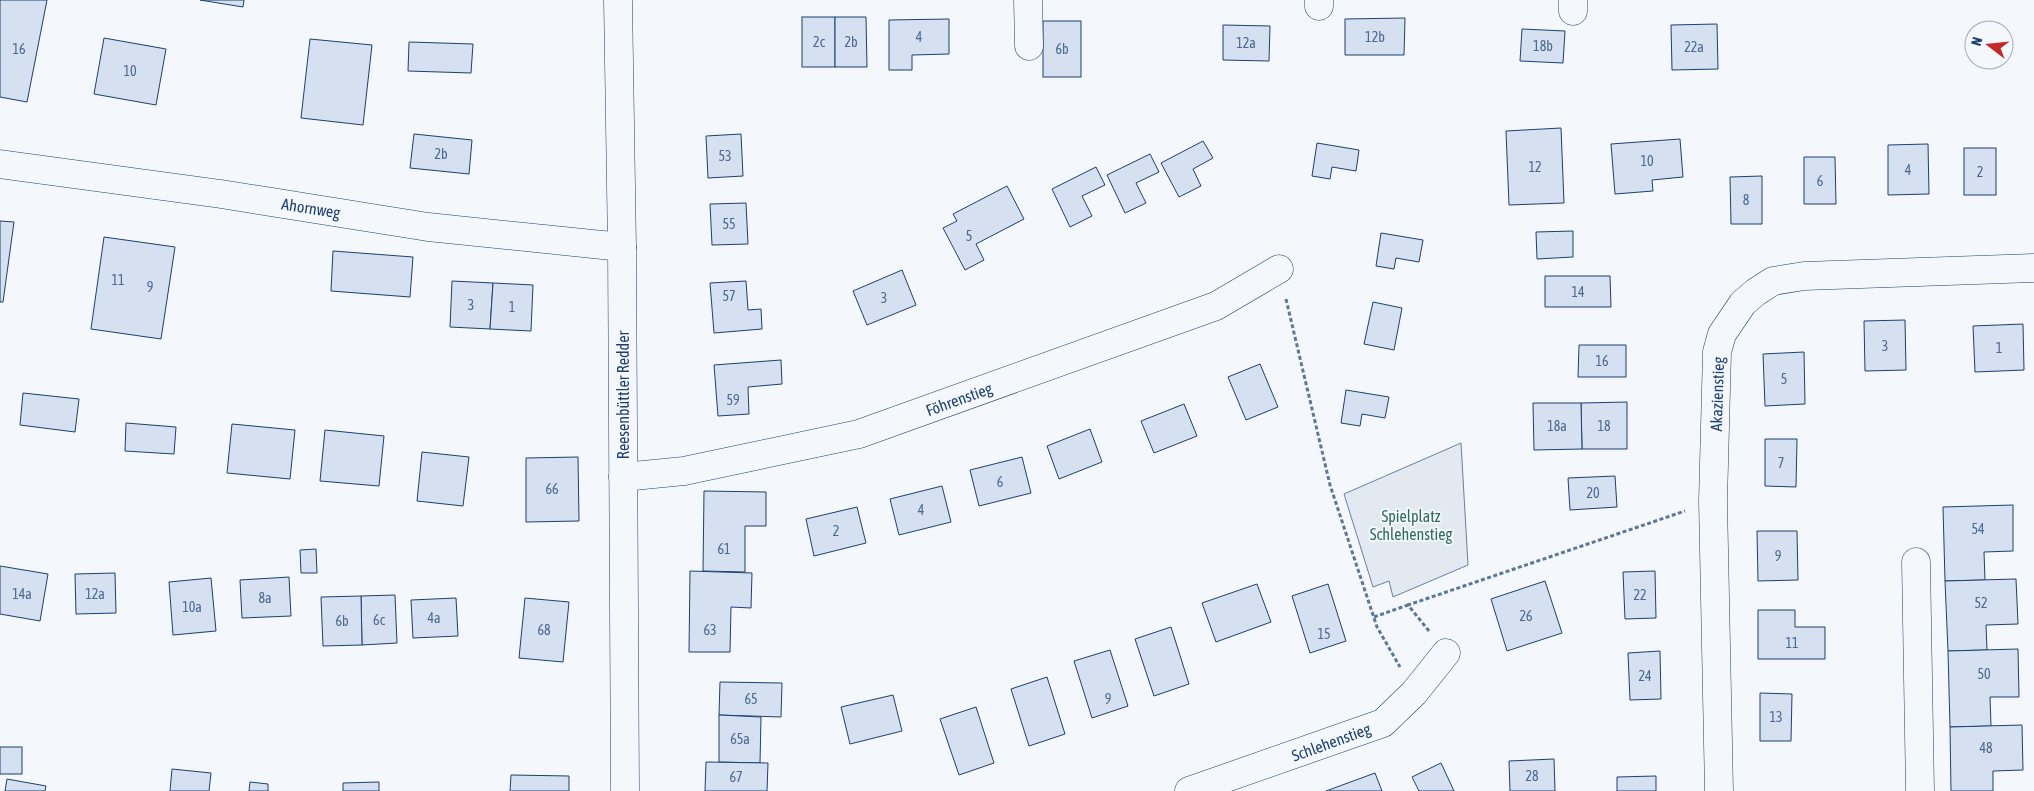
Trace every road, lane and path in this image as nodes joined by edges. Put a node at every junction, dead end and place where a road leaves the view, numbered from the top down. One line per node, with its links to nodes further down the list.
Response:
1 (618, 0): 5 (street, Reesenbüttler Redder)
2 (1028, 0): 3 (street)
3 (1029, 46)
4 (0, 164): 5 (street, Ahornweg)
5 (622, 247): 8 (street, Reesenbüttler Redder)
6 (2034, 268): 9 (street, Akazienstieg)
7 (1278, 269): 8 (street, Föhrenstieg); 12 (path)
8 (624, 477): 15 (street, Reesenbüttler Redder)
9 (1713, 501): 11 (path); 17 (street, Akazienstieg)
10 (1916, 562): 18 (street)
11 (1408, 605): 12 (path); 13 (path)
12 (1374, 617): 14 (path)
13 (1446, 654): 14 (street, Schlehenstieg)
14 (1414, 693): 16 (street, Schlehenstieg)
15 (625, 791)
16 (1189, 791)
17 (1719, 791)
18 (1920, 791)

